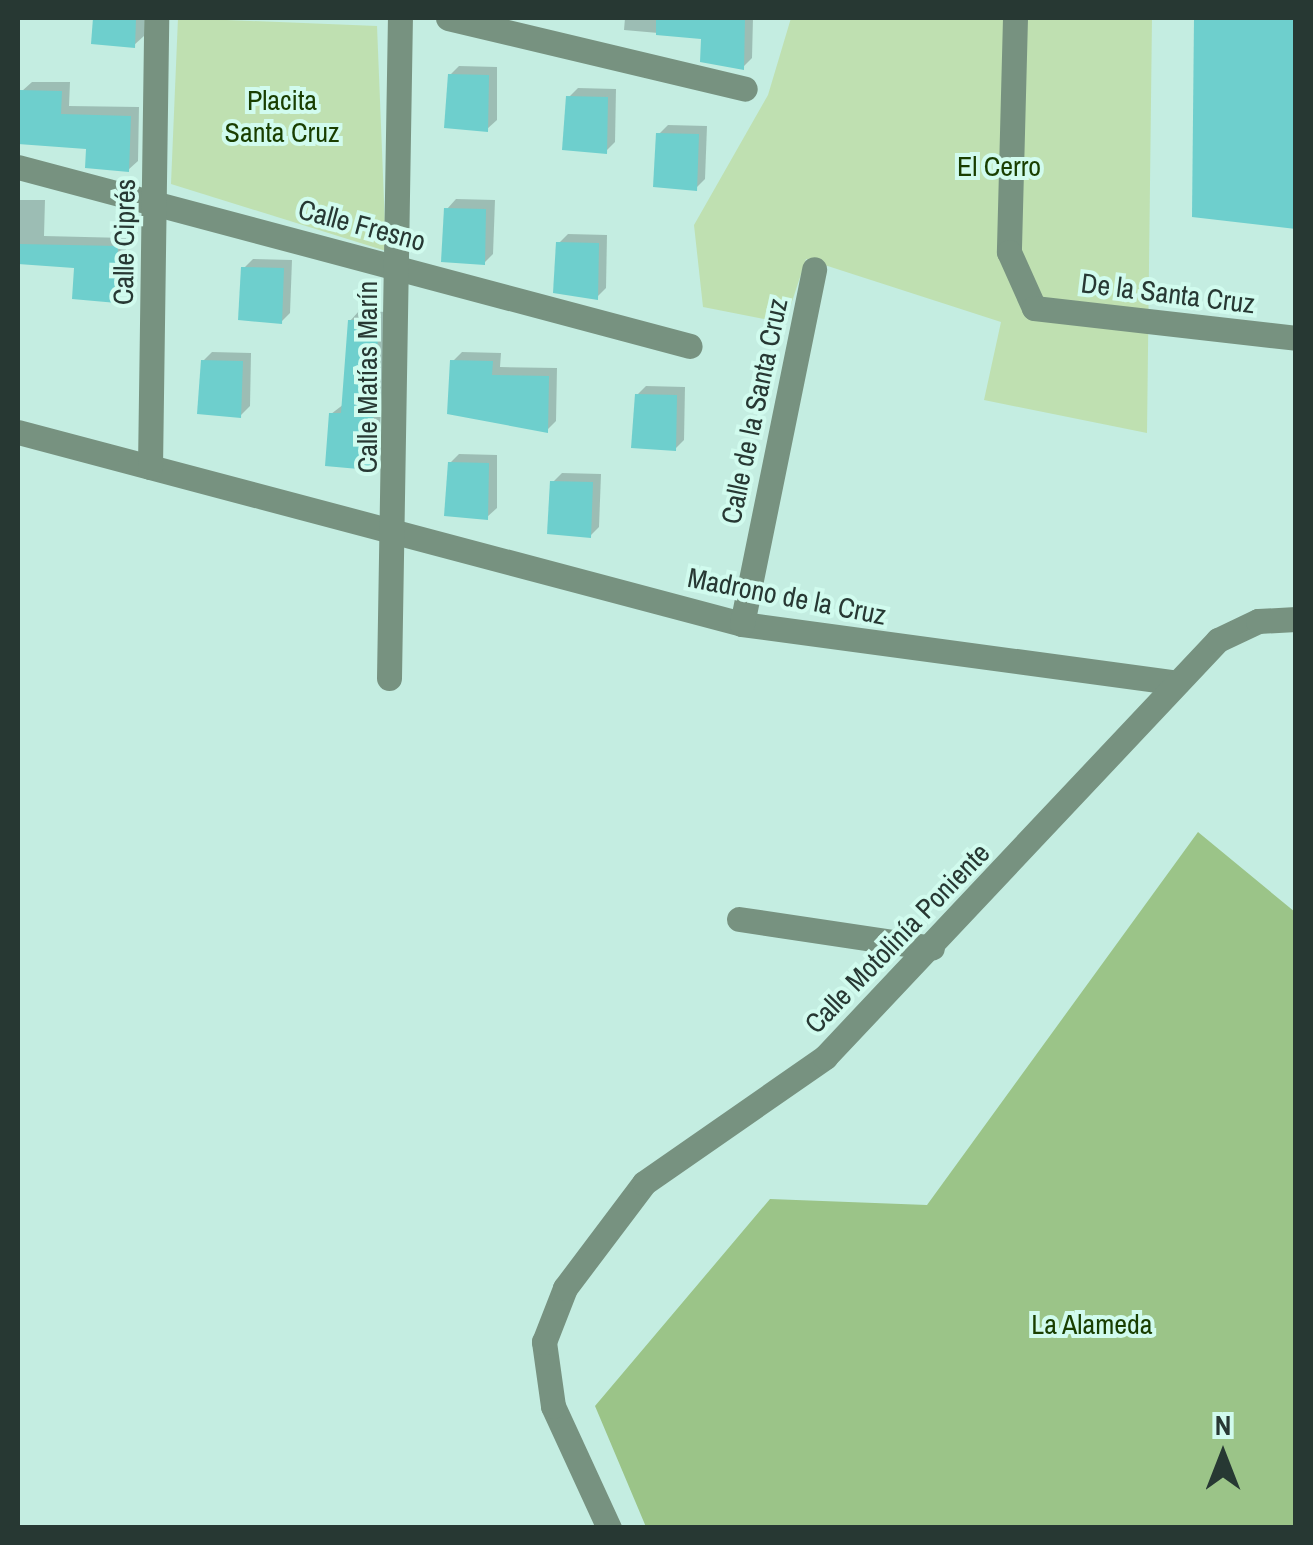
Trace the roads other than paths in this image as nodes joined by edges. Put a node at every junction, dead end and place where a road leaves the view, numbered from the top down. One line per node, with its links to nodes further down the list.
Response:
1 (156, 18): 7 (street, Calle Ciprés)
2 (400, 18): 8 (street, Calle Matías Marín)
3 (448, 18): 5 (street)
4 (1014, 18): 10 (street, De la Santa Cruz)
5 (745, 89)
6 (18, 167): 7 (street, Calle Fresno)
7 (154, 198): 8 (street, Calle Fresno); 13 (street, Calle Ciprés)
8 (398, 265): 11 (street, Calle Fresno); 14 (street, Calle Matías Marín)
9 (814, 269): 16 (street, Calle de la Santa Cruz)
10 (1296, 338)
11 (690, 346)
12 (18, 432): 13 (street, Madrono de la Cruz)
13 (150, 467): 14 (street, Madrono de la Cruz)
14 (395, 532): 16 (street, Madrono de la Cruz); 17 (street, Calle Matías Marín)
15 (1296, 619): 18 (street, Calle Motolinía Poniente)
16 (742, 624): 18 (street, Madrono de la Cruz)
17 (389, 678)
18 (1176, 683): 20 (street, Calle Motolinía Poniente)
19 (738, 919): 20 (street)
20 (932, 948): 21 (street, Calle Motolinía Poniente)
21 (608, 1528)

